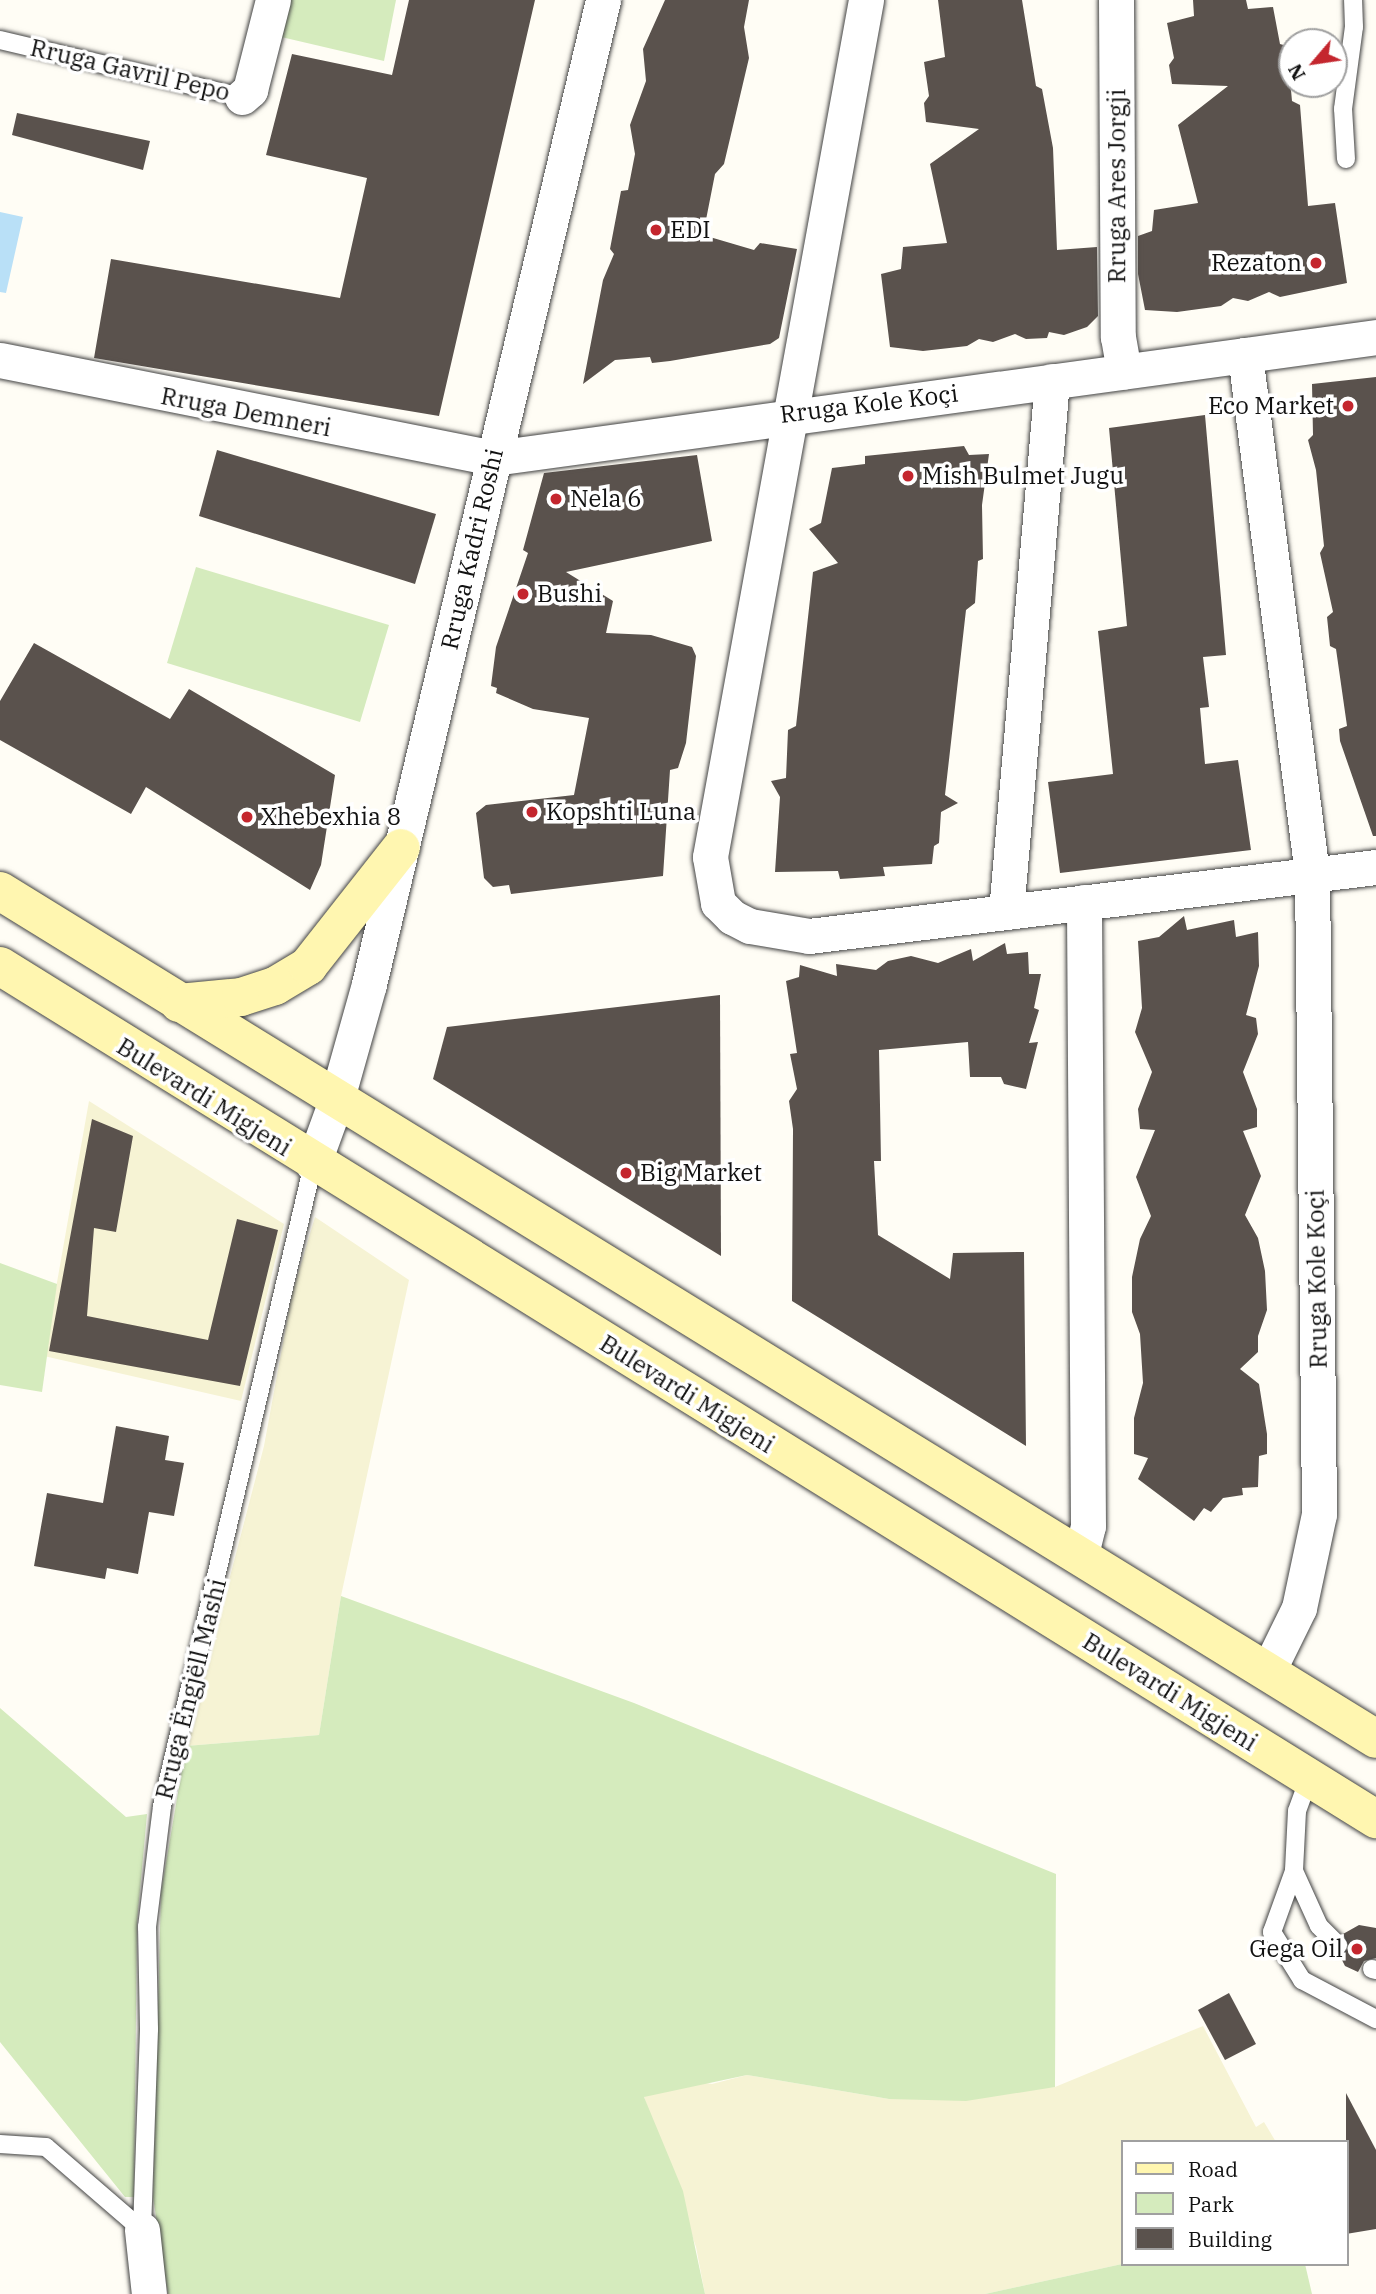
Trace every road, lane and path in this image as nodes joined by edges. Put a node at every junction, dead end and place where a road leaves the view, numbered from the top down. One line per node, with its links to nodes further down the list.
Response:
1 (273, 0): 7 (street, Rruga Gavril Pepo)
2 (603, 0): 15 (street, Rruga Kadri Roshi)
3 (866, 0): 14 (street)
4 (1116, 0): 12 (street, Rruga Ares Jorgji)
5 (1353, 0): 8 (lane)
6 (0, 40): 7 (lane, Rruga Gavril Pepo)
7 (242, 97)
8 (1346, 159)
9 (1376, 337): 10 (street, Rruga Kole Koçi)
10 (1245, 355): 12 (street, Rruga Kole Koçi); 18 (street, Rruga Kole Koçi)
11 (0, 360): 15 (street, Rruga Demneri)
12 (1124, 371): 13 (street, Rruga Kole Koçi)
13 (1052, 381): 14 (street, Rruga Kole Koçi); 21 (street)
14 (792, 414): 15 (street, Rruga Kole Koçi); 21 (street)
15 (494, 458): 16 (street, Rruga Kadri Roshi)
16 (401, 848): 23 (main road); 24 (street, Rruga Kadri Roshi)
17 (1376, 867): 18 (street)
18 (1312, 874): 20 (street); 27 (street, Rruga Kole Koçi)
19 (0, 891): 23 (main road)
20 (1084, 902): 21 (street); 26 (street)
21 (1006, 912)
22 (0, 966): 25 (main road, Bulevardi Migjeni)
23 (179, 1003): 24 (main road)
24 (337, 1098): 25 (street, Rruga Ëngjëll Mashi); 26 (main road)
25 (313, 1164): 29 (main road, Bulevardi Migjeni); 35 (lane, Rruga Ëngjëll Mashi)
26 (1081, 1554): 27 (main road)
27 (1267, 1673): 28 (main road)
28 (1376, 1739)
29 (1309, 1778): 30 (main road, Bulevardi Migjeni); 31 (lane)
30 (1376, 1819)
31 (1294, 1871): 32 (lane); 33 (lane)
32 (1338, 1945)
33 (1376, 2019)
34 (0, 2144): 35 (lane)
35 (142, 2231): 36 (street, Rruga Ëngjëll Mashi)
36 (149, 2294)

